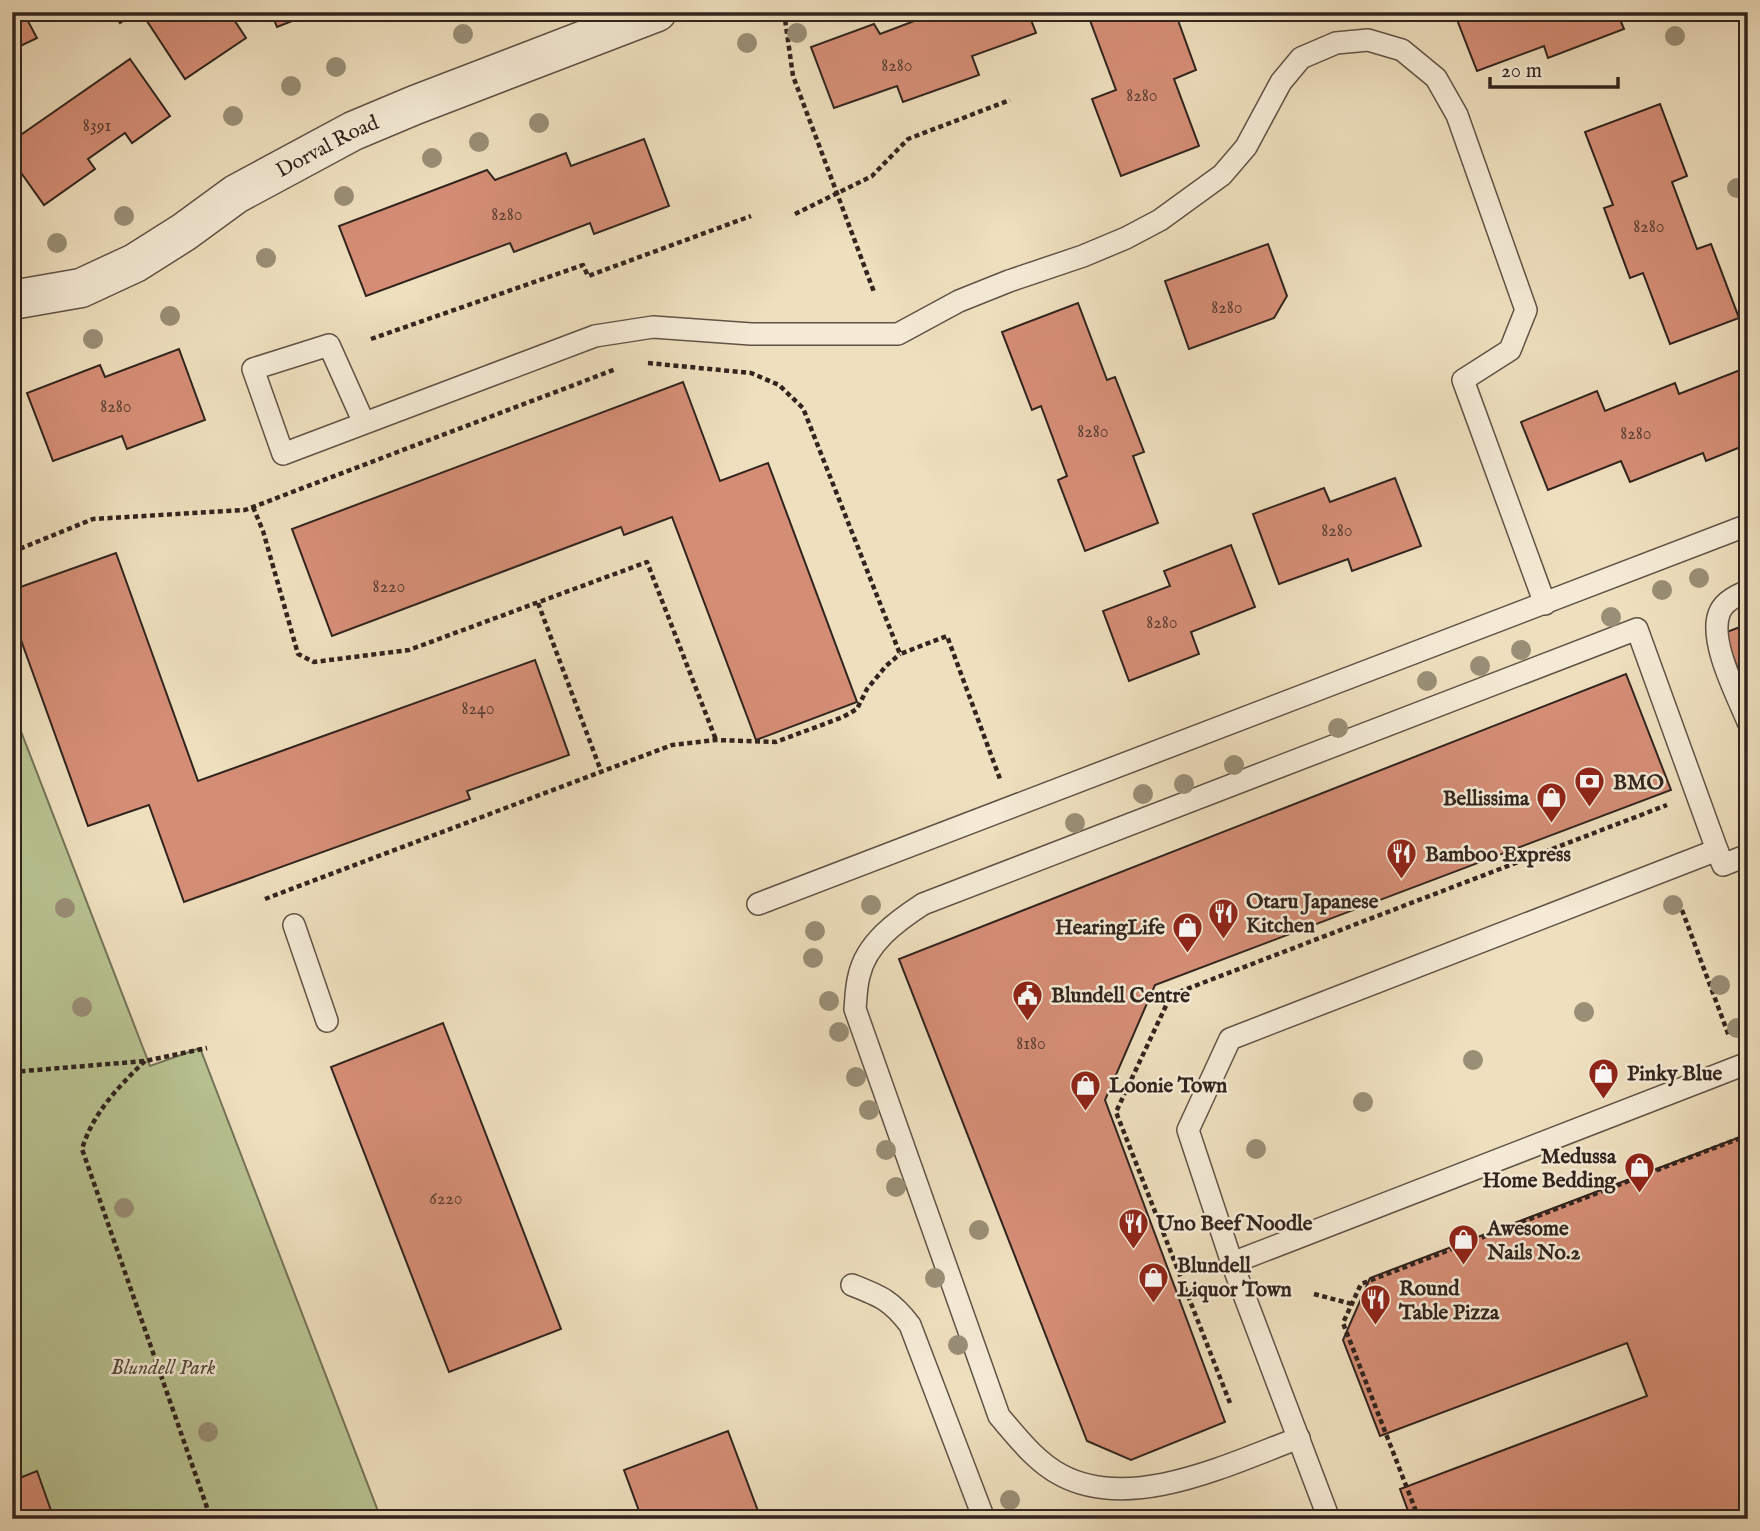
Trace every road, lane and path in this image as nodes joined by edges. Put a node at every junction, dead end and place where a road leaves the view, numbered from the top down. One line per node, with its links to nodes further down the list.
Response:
1 (657, 12): 8 (street, Dorval Road)
2 (784, 12): 4 (path)
3 (1010, 100): 4 (path)
4 (838, 193): 5 (path); 7 (path)
5 (795, 214)
6 (751, 216): 9 (path)
7 (874, 292)
8 (12, 300)
9 (371, 339)
10 (640, 362): 19 (path)
11 (620, 368): 13 (path)
12 (364, 423): 12 (lane); 18 (lane)
13 (253, 507): 15 (path); 17 (path)
14 (1748, 525): 18 (lane)
15 (12, 552)
16 (1748, 591): 20 (lane)
17 (538, 603): 21 (path); 22 (path)
18 (1545, 604): 28 (lane)
19 (900, 654): 21 (path); 23 (path)
20 (1748, 722)
21 (716, 740): 22 (path)
22 (601, 771): 26 (path)
23 (1001, 784)
24 (1717, 850): 25 (lane); 37 (lane); 41 (lane)
25 (1748, 855)
26 (265, 899)
27 (1679, 902): 31 (path)
28 (758, 904)
29 (295, 925): 30 (lane)
30 (327, 1021)
31 (1732, 1043)
32 (206, 1048): 33 (path)
33 (145, 1061): 35 (path); 42 (path)
34 (1748, 1063): 37 (lane)
35 (12, 1072)
36 (1748, 1135): 40 (path)
37 (1232, 1263): 41 (lane)
38 (852, 1285): 43 (lane)
39 (1314, 1294): 40 (path)
40 (1352, 1304): 45 (path)
41 (1299, 1438): 44 (lane)
42 (211, 1519)
43 (984, 1519)
44 (1329, 1519)
45 (1419, 1519)

